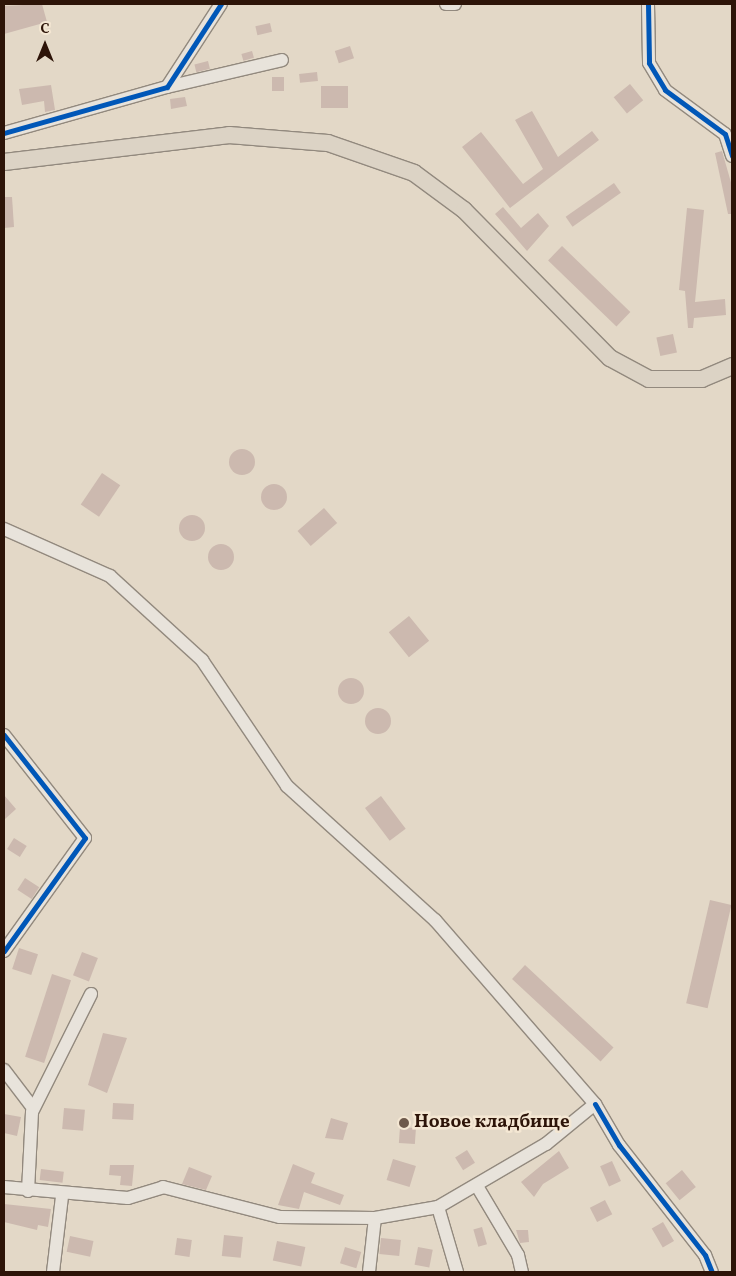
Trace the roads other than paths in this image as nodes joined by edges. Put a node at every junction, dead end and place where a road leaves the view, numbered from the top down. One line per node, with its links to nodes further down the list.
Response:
1 (221, 4): 6 (street)
2 (446, 4): 3 (street)
3 (455, 4)
4 (648, 4): 8 (street)
5 (282, 60): 6 (street)
6 (167, 87): 7 (street)
7 (4, 133)
8 (732, 156)
9 (4, 162): 10 (main road)
10 (732, 366)
11 (4, 529): 16 (street)
12 (4, 735): 13 (street)
13 (4, 951)
14 (91, 994): 17 (street)
15 (4, 1070): 17 (street)
16 (595, 1104): 18 (street); 28 (street)
17 (33, 1108): 20 (street)
18 (477, 1186): 22 (street); 27 (street)
19 (4, 1187): 20 (street)
20 (28, 1191): 21 (street)
21 (62, 1196): 23 (street); 24 (street)
22 (438, 1207): 23 (street); 26 (street)
23 (375, 1218): 25 (street)
24 (53, 1272)
25 (369, 1272)
26 (457, 1272)
27 (522, 1272)
28 (712, 1272)

